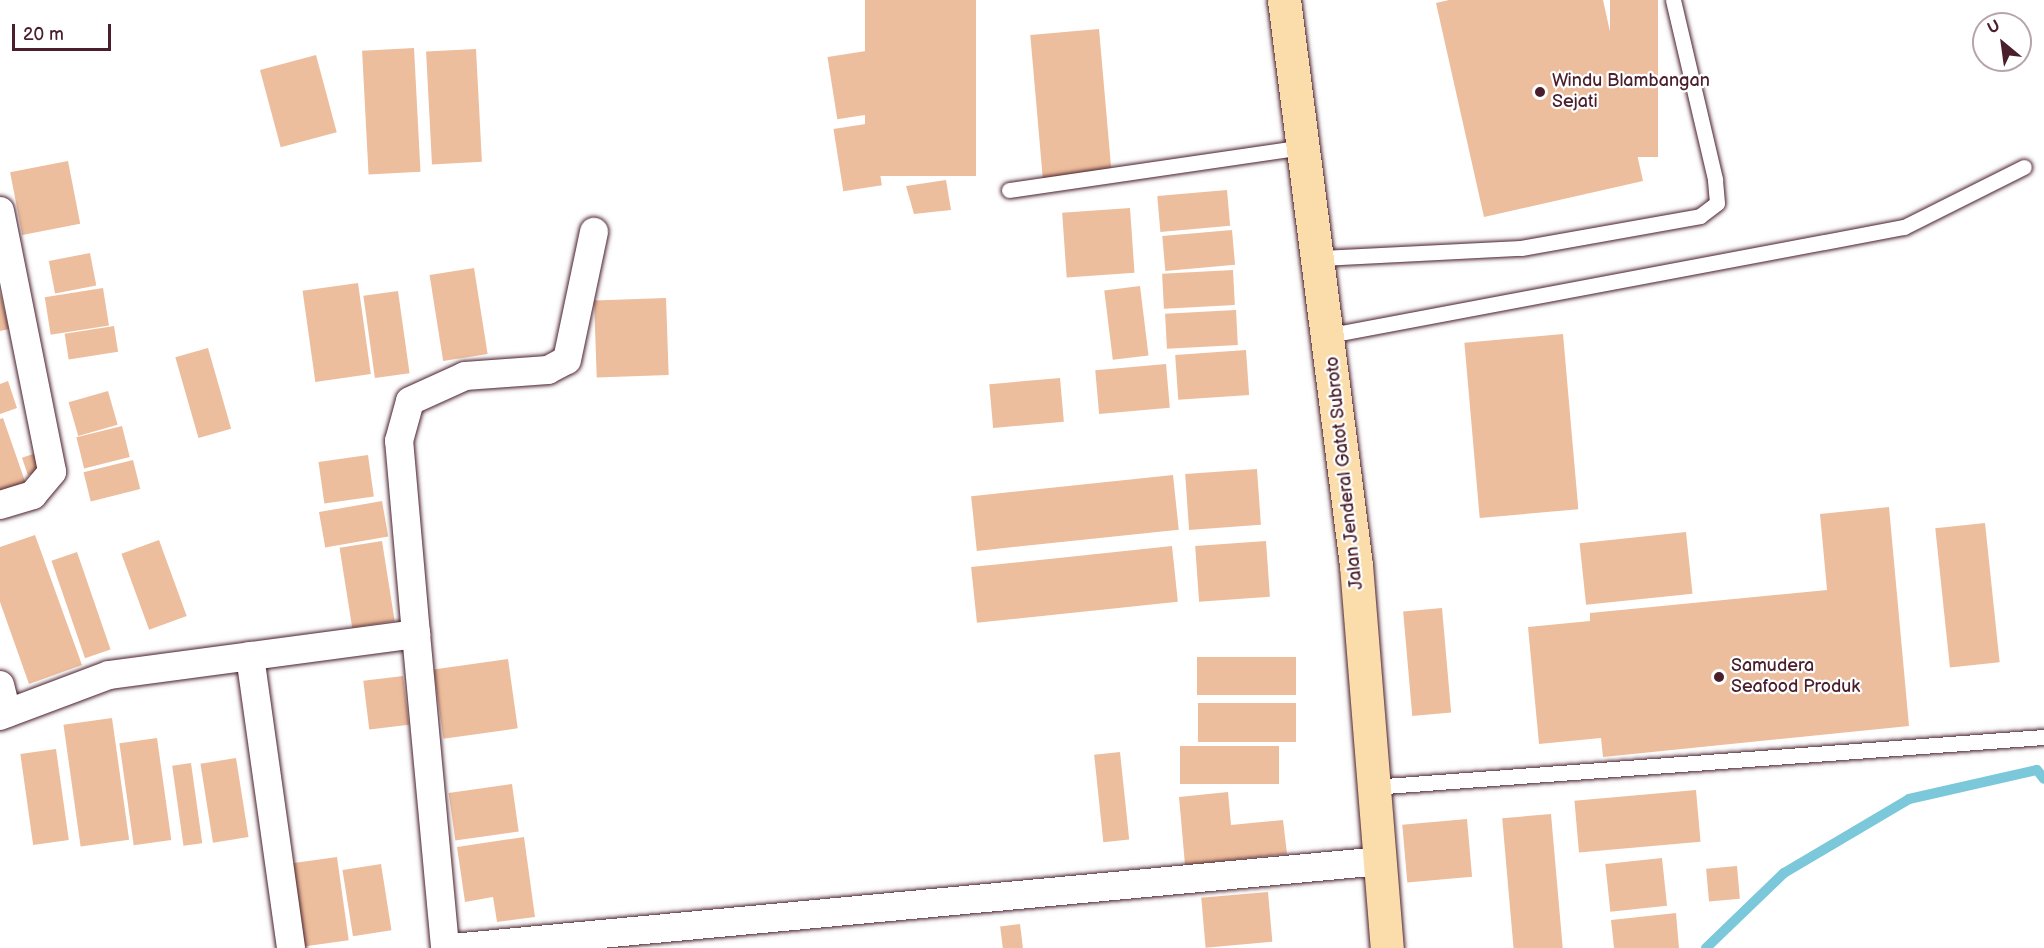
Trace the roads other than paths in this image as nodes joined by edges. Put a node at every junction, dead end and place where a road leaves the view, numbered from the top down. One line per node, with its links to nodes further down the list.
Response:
1 (1284, 0): 3 (highway, Jalan Jenderal Gatot Subroto)
2 (1673, 0): 8 (lane)
3 (1302, 147): 5 (lane); 8 (highway, Jalan Jenderal Gatot Subroto)
4 (2024, 167): 9 (lane)
5 (1009, 190)
6 (0, 211): 10 (street)
7 (594, 232): 12 (street)
8 (1321, 258): 9 (highway, Jalan Jenderal Gatot Subroto)
9 (1330, 335): 17 (highway, Jalan Jenderal Gatot Subroto)
10 (12, 353): 11 (street)
11 (0, 505)
12 (416, 634): 13 (street); 20 (street)
13 (250, 656): 15 (street); 19 (street)
14 (0, 685): 15 (street)
15 (4, 715)
16 (2044, 737): 17 (lane)
17 (1372, 787): 18 (highway, Jalan Jenderal Gatot Subroto)
18 (1380, 861): 21 (street); 22 (highway, Jalan Jenderal Gatot Subroto)
19 (291, 948)
20 (445, 948)
21 (452, 948)
22 (1387, 948)

